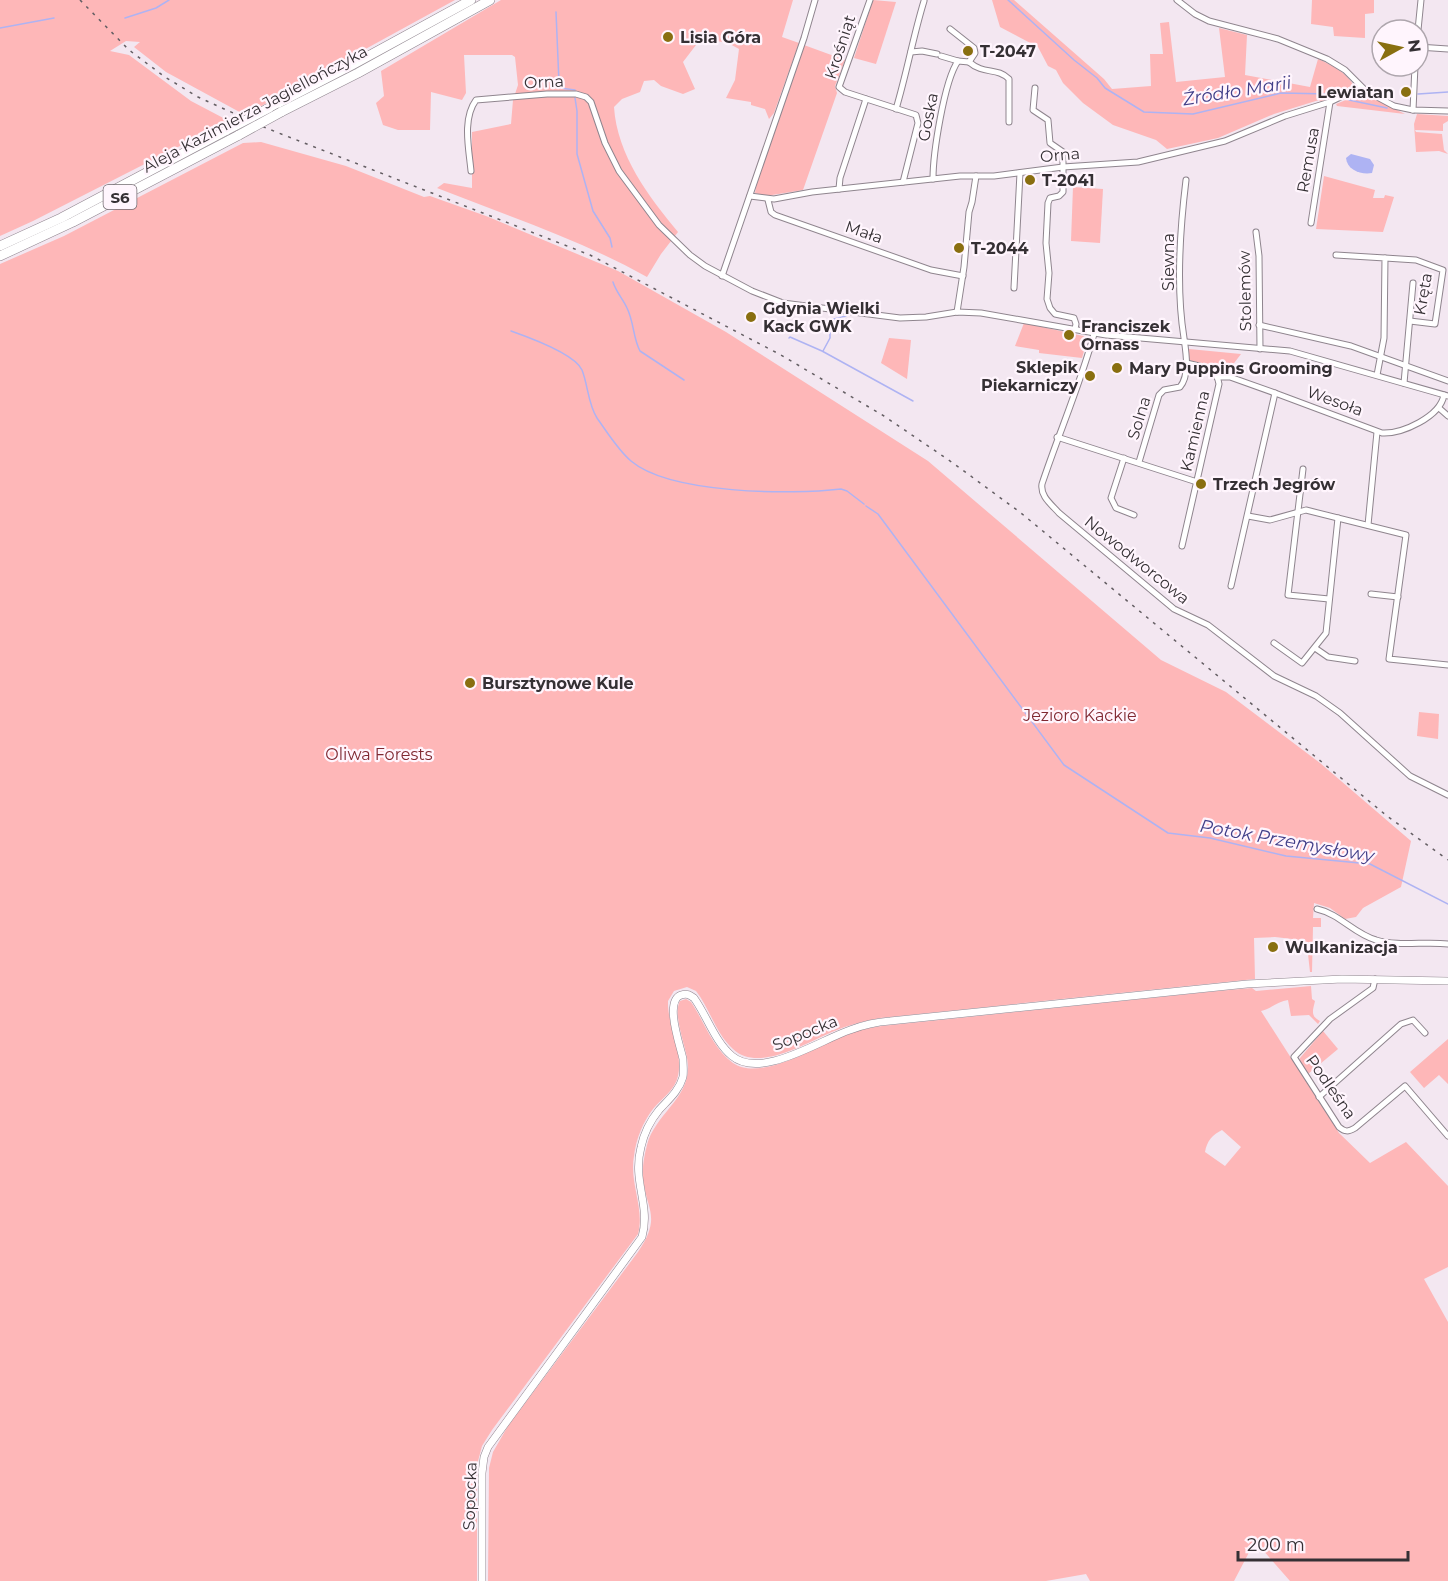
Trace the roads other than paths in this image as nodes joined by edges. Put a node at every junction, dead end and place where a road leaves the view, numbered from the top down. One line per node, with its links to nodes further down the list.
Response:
1 (471, 0): 36 (highway, Aleja Kazimierza Jagiellończyka / S6, bridge)
2 (490, 0): 38 (highway, Aleja Kazimierza Jagiellończyka / S6, bridge)
3 (815, 0): 32 (street)
4 (870, 0): 18 (street, Krośniąt)
5 (924, 0): 12 (street)
6 (1177, 0): 16 (street)
7 (1421, 0): 8 (street)
8 (1419, 18)
9 (950, 29): 14 (street)
10 (1430, 48): 11 (street)
11 (1448, 49)
12 (911, 52): 13 (street); 20 (street)
13 (958, 61): 14 (street); 28 (street, Goska)
14 (969, 62): 23 (street)
15 (1414, 78): 21 (street)
16 (1361, 87): 19 (street, Orna); 21 (street)
17 (1035, 88): 24 (street)
18 (866, 99): 20 (street); 31 (street)
19 (1330, 102): 24 (street, Orna); 34 (street, Remusa)
20 (896, 109): 30 (street)
21 (1413, 110): 22 (street)
22 (1448, 111)
23 (1009, 122)
24 (1063, 167): 26 (street, Orna); 47 (street)
25 (471, 171): 40 (street, Orna)
26 (1020, 173): 27 (street, Orna); 43 (street)
27 (976, 176): 28 (street, Orna); 41 (street)
28 (933, 179): 30 (street, Orna)
29 (1186, 180): 49 (street, Siewna)
30 (903, 182): 31 (street, Orna)
31 (839, 189): 33 (street, Orna)
32 (750, 196): 33 (street, Orna); 40 (street)
33 (768, 200): 41 (street, Mała)
34 (1311, 223)
35 (1256, 232): 46 (street, Stolemów)
36 (0, 246)
37 (1336, 255): 39 (street, Kręta)
38 (0, 256)
39 (1384, 258): 45 (street, Kręta); 51 (street)
40 (722, 276): 44 (street)
41 (963, 276): 44 (street)
42 (1413, 283): 45 (street)
43 (1014, 288)
44 (957, 312): 47 (street)
45 (1410, 321): 53 (street)
46 (1259, 325): 50 (street, Stolemów); 51 (street)
47 (1075, 329): 48 (street)
48 (1094, 334): 49 (street); 63 (street, Nowodworcowa)
49 (1185, 343): 50 (street); 52 (street)
50 (1260, 349): 54 (street)
51 (1380, 357): 53 (street); 54 (street)
52 (1186, 363): 55 (street, Kamienna); 65 (street, Solna)
53 (1405, 366): 56 (street); 57 (street)
54 (1377, 375): 57 (street)
55 (1218, 377): 58 (street, Wesoła); 67 (street, Kamienna)
56 (1448, 381)
57 (1404, 383): 59 (street)
58 (1275, 393): 62 (street, Wesoła); 70 (street)
59 (1446, 396): 60 (street)
60 (1439, 408): 61 (street); 62 (street, Wesoła)
61 (1448, 416)
62 (1377, 432): 72 (street)
63 (1058, 437): 64 (street, Solna); 82 (street, Nowodworcowa)
64 (1124, 458): 65 (street, Solna); 69 (street, Solna)
65 (1140, 462): 67 (street, Solna)
66 (1303, 469): 68 (street)
67 (1197, 482): 73 (street, Kamienna)
68 (1299, 511): 70 (street); 71 (street); 77 (street)
69 (1134, 514)
70 (1248, 516): 74 (street)
71 (1338, 518): 72 (street); 77 (street)
72 (1368, 525): 76 (street)
73 (1182, 546)
74 (1231, 586)
75 (1371, 594): 76 (street)
76 (1398, 597): 81 (street)
77 (1329, 598): 79 (street)
78 (1274, 643): 79 (street)
79 (1315, 648): 80 (street)
80 (1354, 661)
81 (1448, 665)
82 (1448, 795)
83 (1317, 909): 84 (street)
84 (1448, 944)
85 (1375, 980): 86 (main road, Sopocka); 88 (street, Podleśna); 90 (main road, Sopocka)
86 (1448, 981)
87 (1425, 1033): 88 (street)
88 (1319, 1096): 89 (street, Podleśna)
89 (1448, 1136)
90 (482, 1581)

